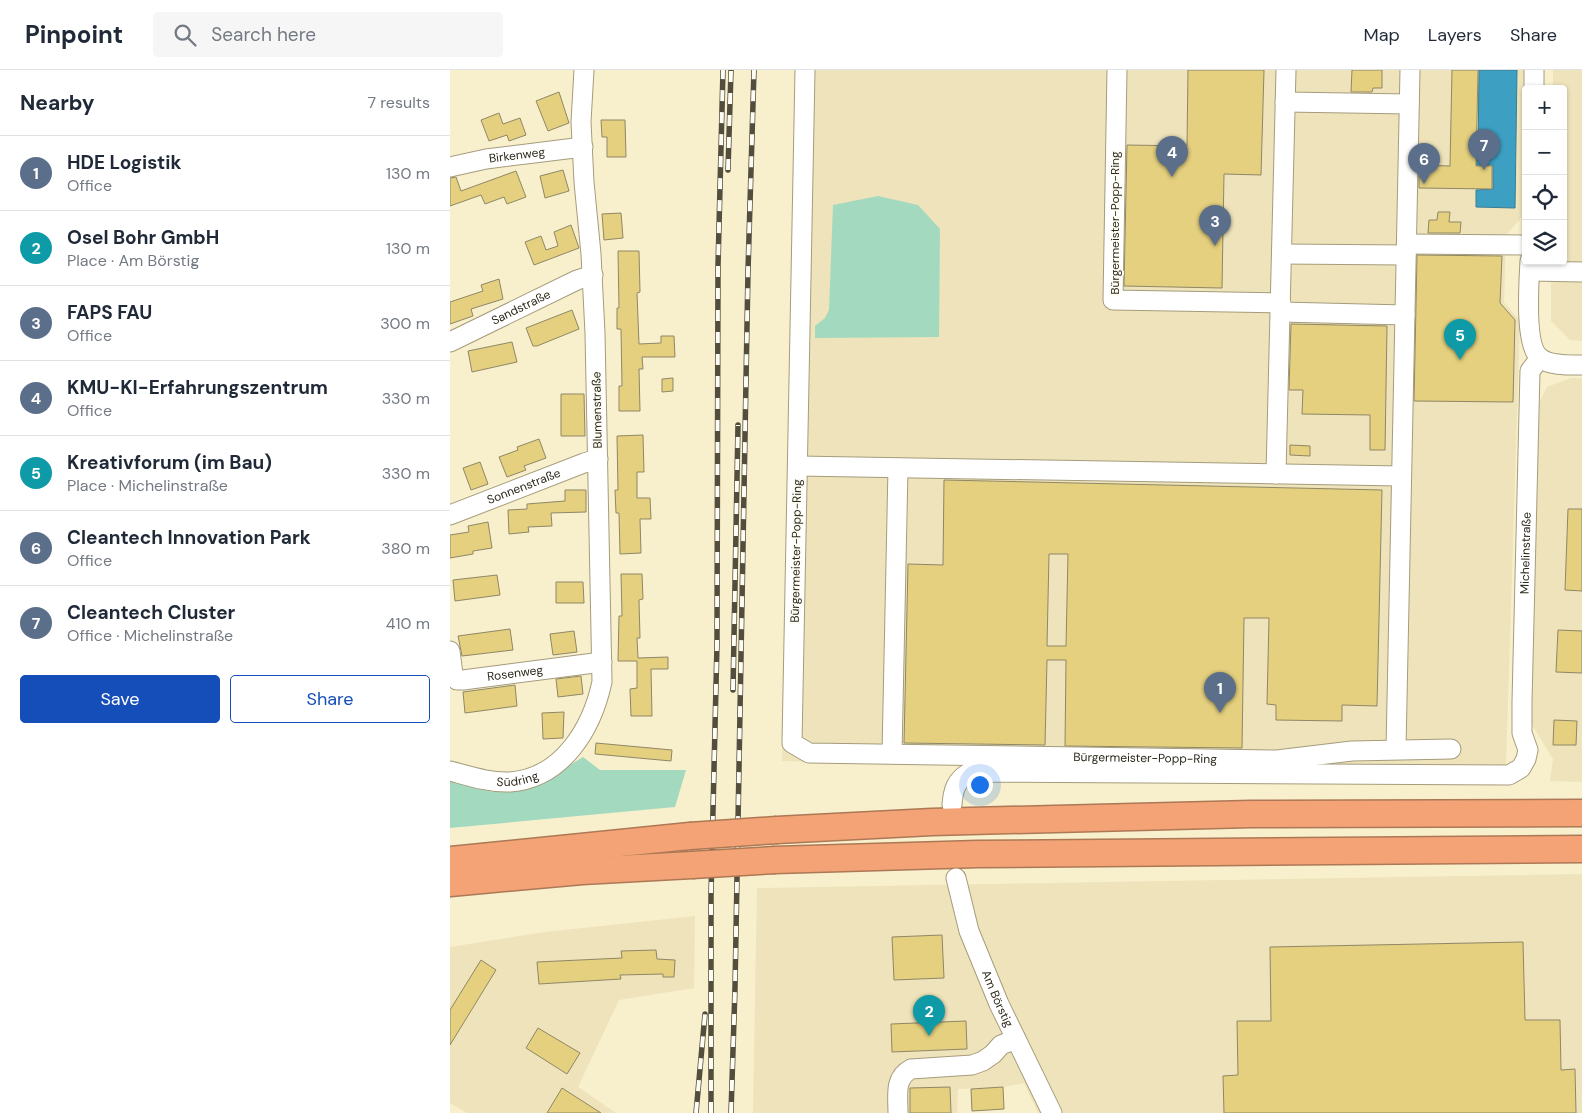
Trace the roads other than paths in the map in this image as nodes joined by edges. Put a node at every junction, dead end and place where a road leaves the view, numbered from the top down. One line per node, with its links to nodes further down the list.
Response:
1 (584, 70): 10 (street, Blumenstraße)
2 (805, 70): 24 (street, Bürgermeister-Popp-Ring)
3 (1117, 70): 18 (street, Bürgermeister-Popp-Ring)
4 (1286, 70): 8 (street)
5 (1410, 70): 9 (street)
6 (1534, 70): 7 (street)
7 (1534, 85)
8 (1285, 102): 9 (street); 14 (street)
9 (1409, 104): 13 (street)
10 (583, 147): 11 (street, Birkenweg); 17 (street, Blumenstraße)
11 (450, 167)
12 (1522, 245): 13 (street)
13 (1406, 250): 14 (street); 19 (street)
14 (1282, 254): 18 (street)
15 (1530, 266): 16 (street); 21 (street)
16 (1582, 272)
17 (593, 275): 20 (street, Sandstraße); 23 (street, Blumenstraße)
18 (1281, 308): 19 (street); 26 (street)
19 (1404, 314): 27 (street)
20 (450, 342)
21 (1540, 358): 22 (street); 36 (street, Michelinstraße)
22 (1582, 366)
23 (598, 459): 28 (street, Sonnenstraße); 30 (street, Blumenstraße)
24 (798, 466): 25 (street, Bürgermeister-Popp-Ring); 34 (street, Bürgermeister-Popp-Ring)
25 (898, 468): 26 (street, Bürgermeister-Popp-Ring); 34 (street)
26 (1276, 474): 27 (street, Bürgermeister-Popp-Ring)
27 (1401, 476): 32 (street)
28 (450, 515)
29 (450, 651): 30 (street, Rosenweg)
30 (602, 662): 31 (street, Blumenstraße)
31 (576, 745): 35 (street, Südring)
32 (1396, 749): 33 (street, Bürgermeister-Popp-Ring); 34 (street, Bürgermeister-Popp-Ring)
33 (1451, 749)
34 (892, 754)
35 (450, 771)
36 (952, 805)
37 (1582, 813): 39 (highway, bridge)
38 (1582, 849): 41 (highway, bridge)
39 (450, 860)
40 (956, 878): 42 (street, Am Börstig)
41 (450, 883)
42 (1016, 1039): 43 (street); 44 (street, Am Börstig)
43 (898, 1113)
44 (1052, 1113)

